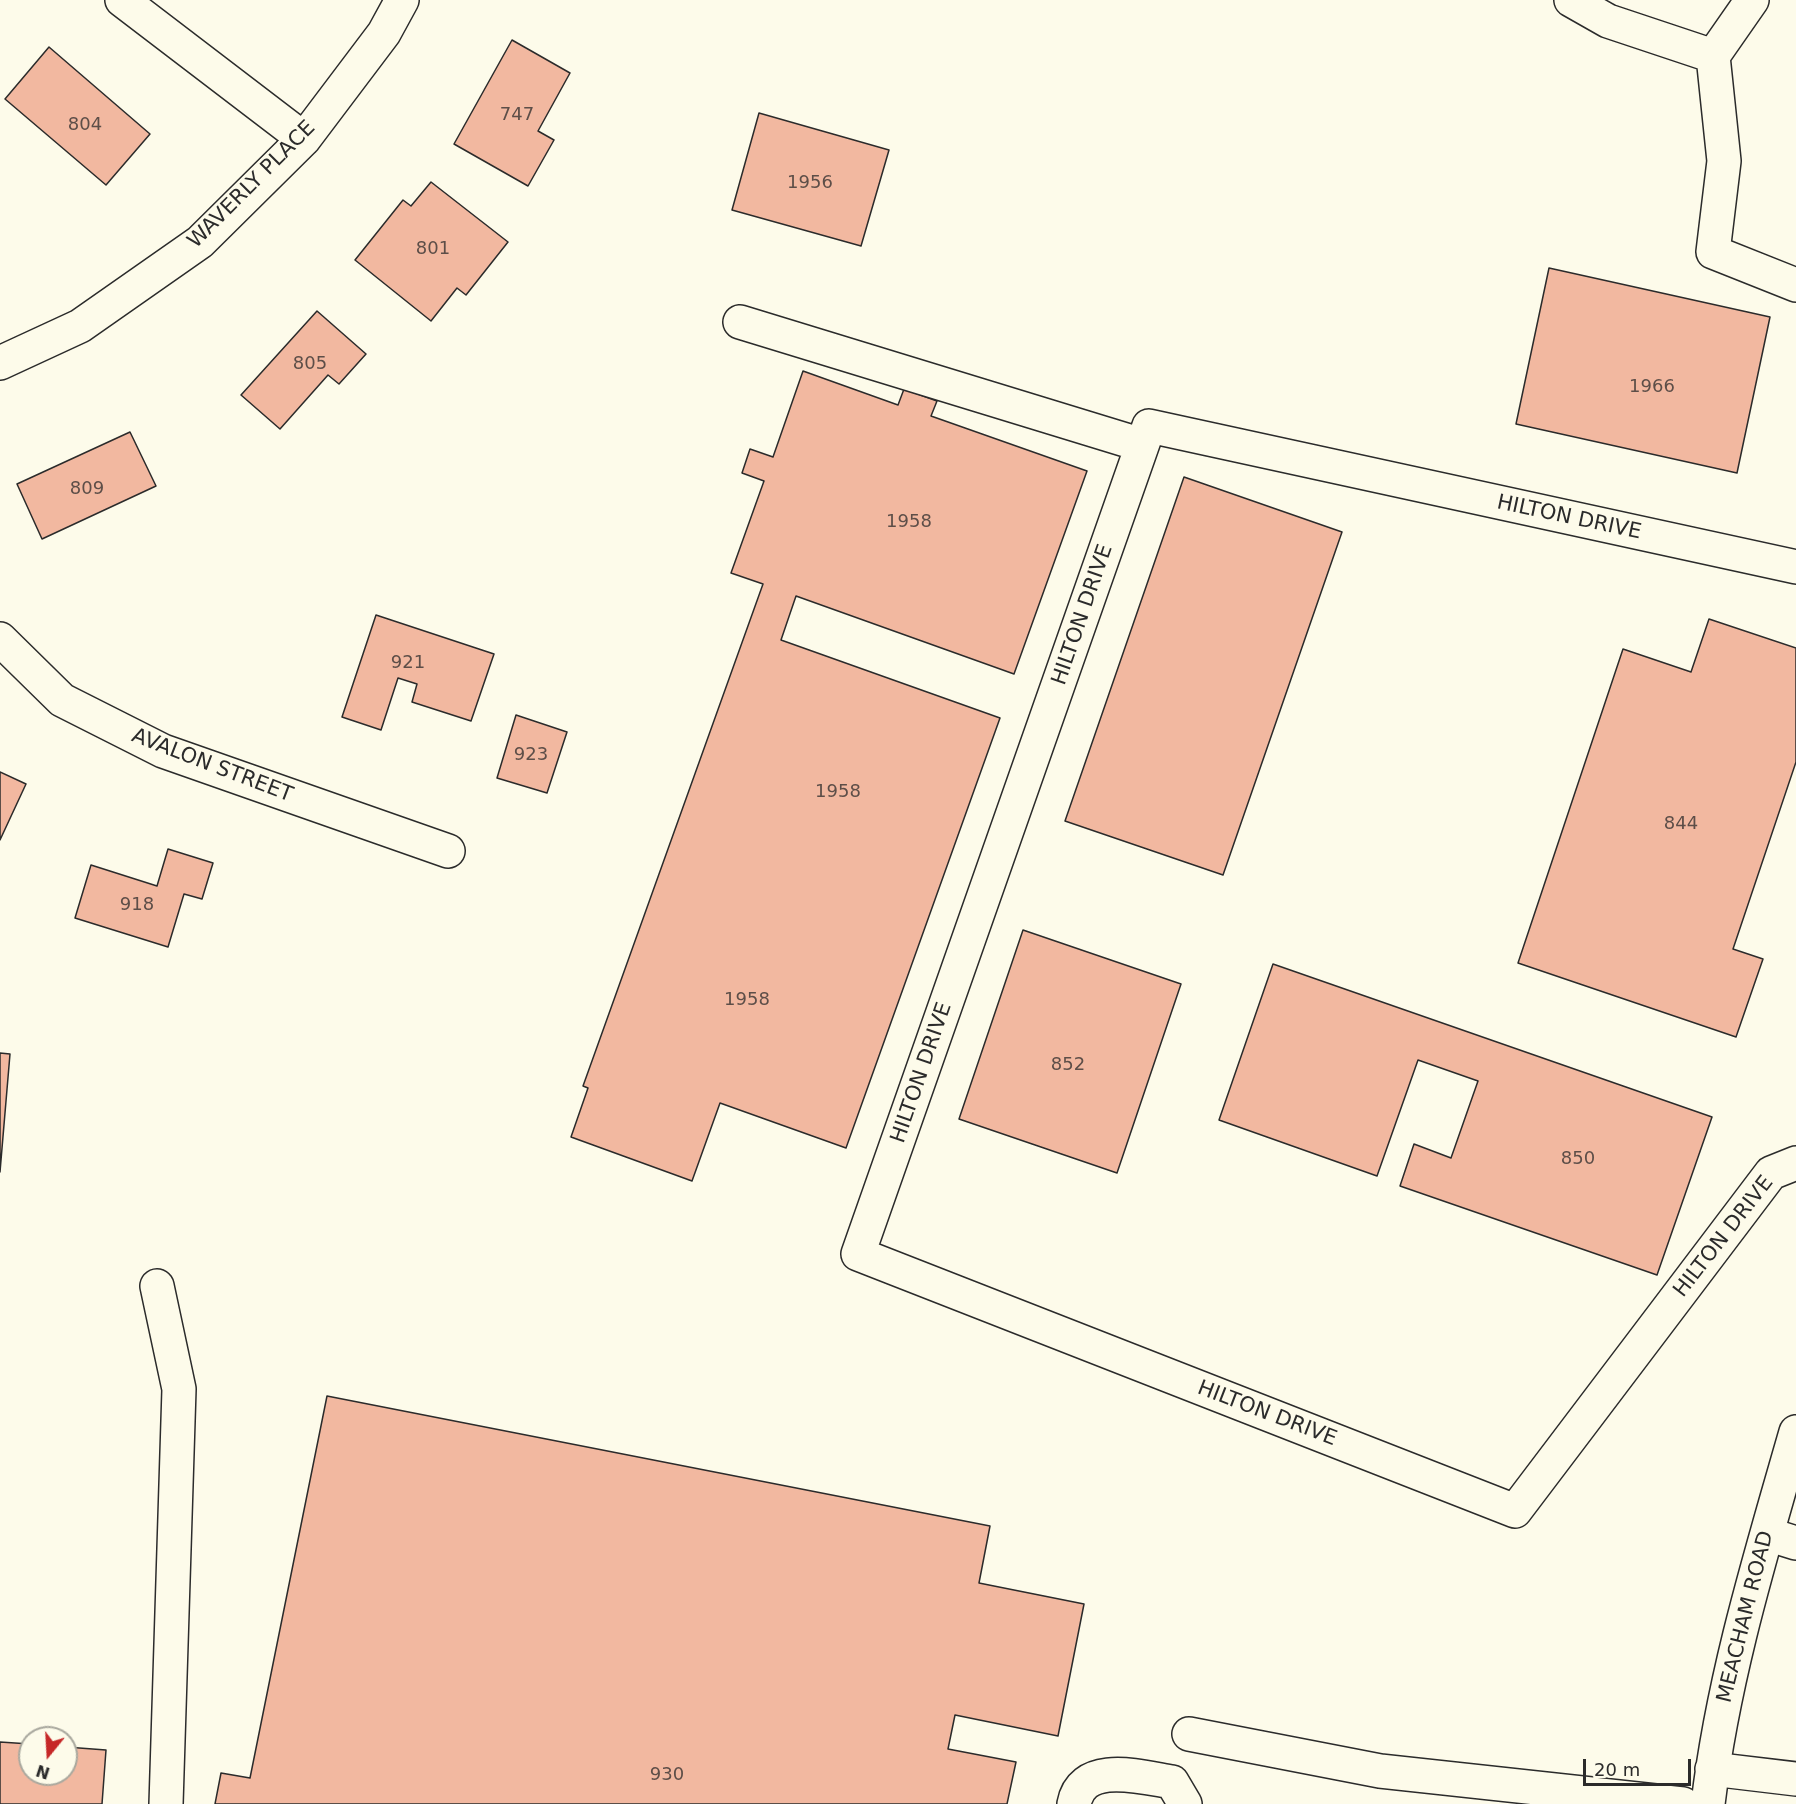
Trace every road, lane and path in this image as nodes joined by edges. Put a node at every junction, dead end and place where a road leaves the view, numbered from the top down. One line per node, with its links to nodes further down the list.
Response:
1 (122, 0): 6 (street)
2 (402, 0): 6 (street, WAVERLY PLACE)
3 (1571, 0): 5 (street)
4 (1752, 0): 5 (street)
5 (1713, 56): 7 (street)
6 (304, 139): 9 (street, WAVERLY PLACE)
7 (1796, 285)
8 (740, 322): 10 (street)
9 (0, 363)
10 (1142, 445): 11 (street, HILTON DRIVE); 14 (street, HILTON DRIVE)
11 (1796, 567)
12 (0, 639): 13 (street, AVALON STREET)
13 (448, 851)
14 (1796, 1163)
15 (157, 1286): 22 (street)
16 (1796, 1432): 17 (street, MEACHAM ROAD)
17 (1781, 1539): 19 (street, MEACHAM ROAD)
18 (1189, 1734): 24 (street)
19 (1712, 1769): 20 (street); 25 (street, MEACHAM ROAD)
20 (1796, 1779)
21 (1185, 1803): 23 (street)
22 (166, 1804)
23 (1074, 1804)
24 (1683, 1804)
25 (1707, 1804)

